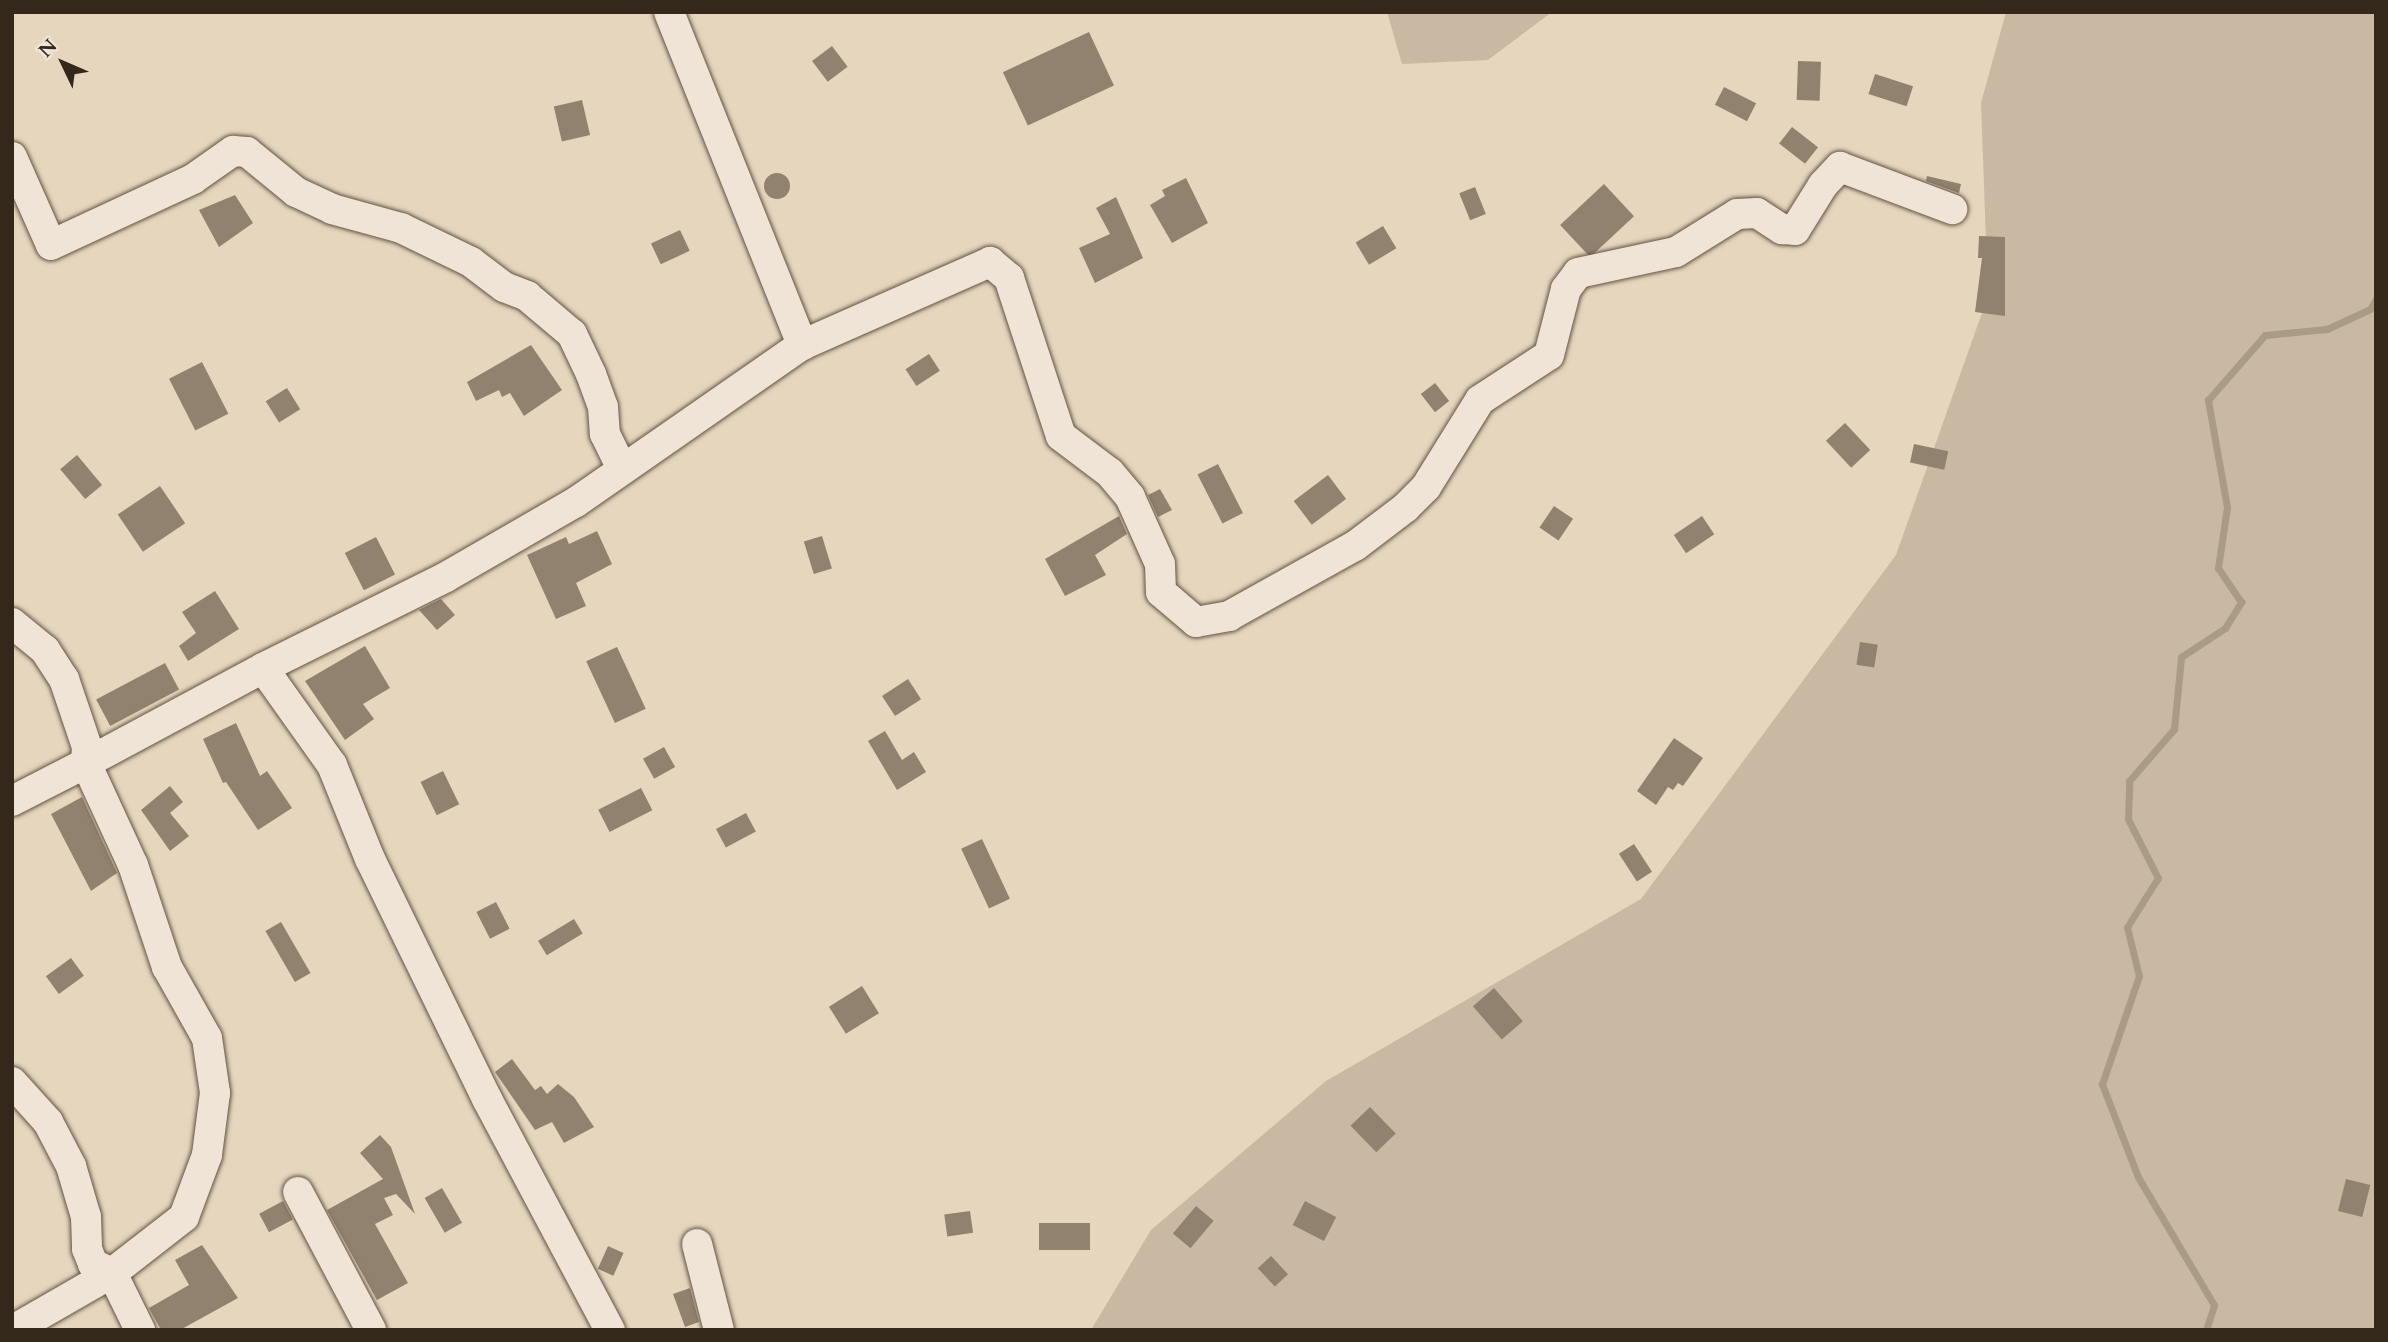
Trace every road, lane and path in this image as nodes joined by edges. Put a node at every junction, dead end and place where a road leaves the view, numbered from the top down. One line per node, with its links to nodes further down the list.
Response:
1 (669, 12): 4 (street)
2 (12, 157): 5 (street)
3 (1952, 209): 4 (street)
4 (802, 345): 5 (street)
5 (622, 469): 7 (street)
6 (12, 623): 8 (street)
7 (263, 667): 8 (street); 17 (street)
8 (86, 763): 9 (street); 13 (street)
9 (12, 801)
10 (12, 1082): 13 (street)
11 (298, 1192): 16 (street)
12 (696, 1244): 18 (street)
13 (112, 1273): 14 (street); 15 (street)
14 (13, 1330)
15 (140, 1330)
16 (371, 1330)
17 (610, 1330)
18 (719, 1330)

